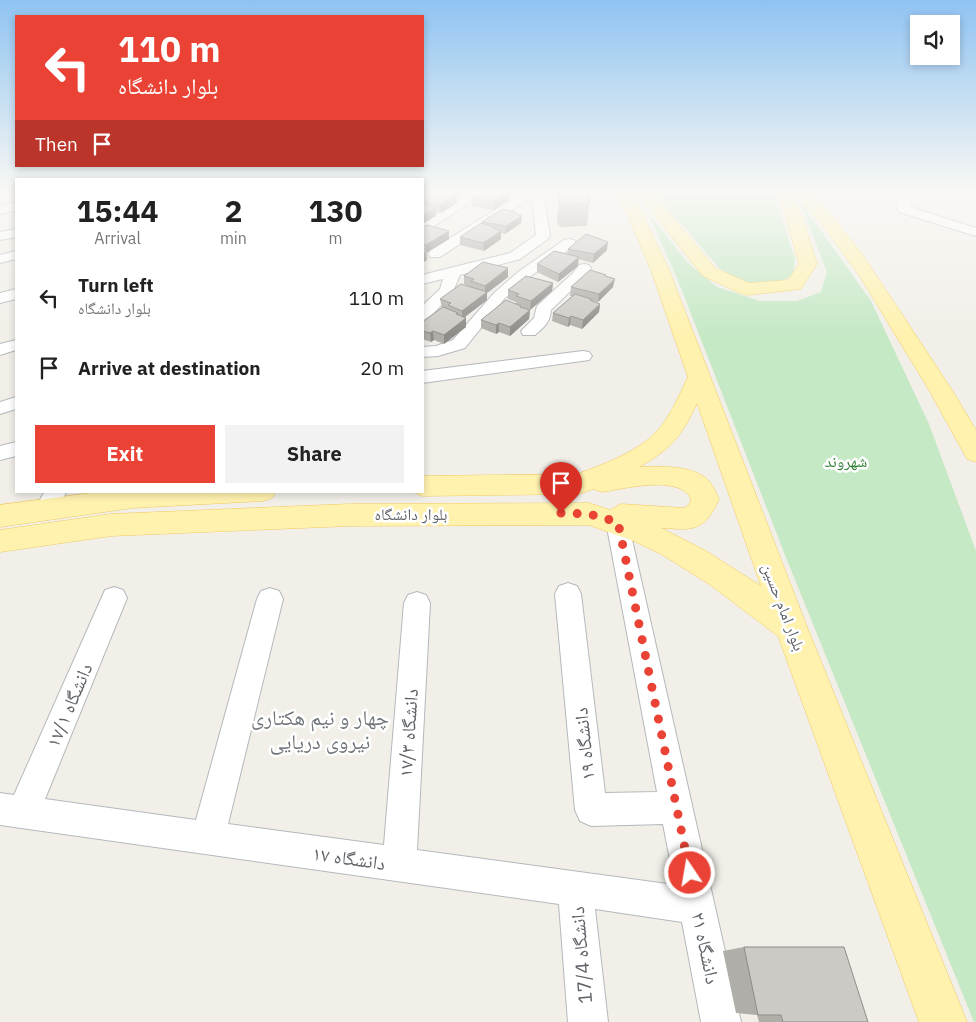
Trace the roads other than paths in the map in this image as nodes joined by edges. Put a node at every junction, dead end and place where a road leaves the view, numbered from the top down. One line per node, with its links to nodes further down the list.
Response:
1 (457, 240): 8 (street)
2 (538, 240): 11 (street)
3 (646, 240): 25 (main road, بلوار امام حسین)
4 (683, 240): 5 (main road)
5 (801, 240)
6 (842, 240): 28 (main road)
7 (568, 243): 14 (street)
8 (435, 254)
9 (15, 255): 10 (street)
10 (0, 259)
11 (487, 263): 13 (street); 14 (street)
12 (584, 268): 16 (street)
13 (453, 272): 15 (street); 19 (street)
14 (523, 275): 16 (street); 23 (street)
15 (424, 279)
16 (565, 289): 20 (street)
17 (15, 294): 18 (street)
18 (0, 298)
19 (424, 314)
20 (529, 331)
21 (15, 345): 22 (street)
22 (0, 350)
23 (424, 352)
24 (583, 356): 26 (street)
25 (700, 375): 34 (main road, بلوار دانشگاه); 47 (main road, بلوار امام حسین)
26 (424, 377)
27 (15, 403): 29 (street)
28 (952, 407): 30 (main road); 33 (main road)
29 (0, 408)
30 (976, 425)
31 (15, 449): 32 (street)
32 (0, 453)
33 (976, 453)
34 (579, 484): 35 (main road, بلوار دانشگاه); 40 (main road)
35 (424, 486)
36 (235, 493): 38 (main road)
37 (255, 493): 41 (main road)
38 (50, 500): 39 (main road)
39 (0, 516)
40 (603, 518): 41 (main road, بلوار دانشگاه); 47 (main road, بلوار دانشگاه); 48 (street, دانشگاه ۲۱)
41 (230, 520): 42 (main road, بلوار دانشگاه)
42 (0, 541)
43 (568, 594): 48 (street, دانشگاه ۱۹)
44 (114, 598): 49 (street, دانشگاه ۱۷/۱)
45 (270, 599): 50 (street)
46 (417, 603): 51 (street, دانشگاه ۱۷/۳)
47 (791, 627): 56 (main road, بلوار امام حسین)
48 (677, 807): 53 (street, دانشگاه ۲۱)
49 (12, 811): 50 (street, دانشگاه ۱۷)
50 (208, 838): 51 (street, دانشگاه ۱۷)
51 (399, 864): 52 (street, دانشگاه ۱۷)
52 (575, 889): 53 (street, دانشگاه ۱۷); 54 (street, دانشگاه 17/4)
53 (697, 906): 55 (street, دانشگاه ۲۱)
54 (588, 1022)
55 (721, 1022)
56 (943, 1022)

